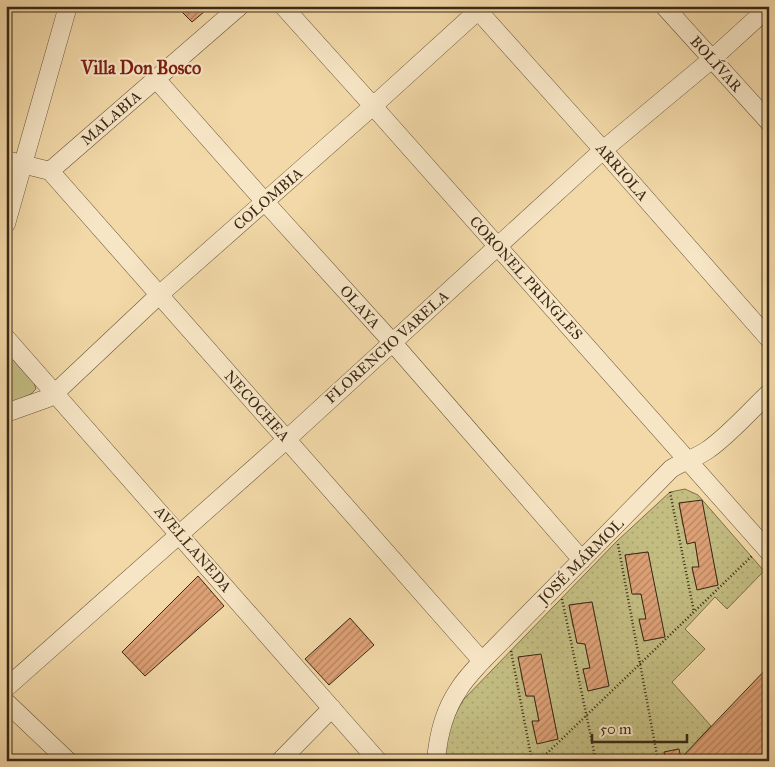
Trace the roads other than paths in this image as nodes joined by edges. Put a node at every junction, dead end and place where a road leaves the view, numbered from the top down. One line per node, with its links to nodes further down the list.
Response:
1 (68, 6): 12 (street)
2 (240, 6): 8 (street, MALABIA)
3 (283, 6): 9 (street, CORONEL PRINGLES)
4 (664, 6): 7 (street, BOLÍVAR)
5 (769, 7): 7 (street, FLORENCIO VARELA)
6 (478, 8): 9 (street, COLOMBIA); 11 (street, ARRIOLA)
7 (712, 59): 10 (street, BOLÍVAR); 11 (street, FLORENCIO VARELA)
8 (156, 79): 13 (street, MALABIA); 14 (street, OLAYA)
9 (374, 106): 14 (street, COLOMBIA); 16 (street, CORONEL PRINGLES)
10 (769, 122)
11 (603, 150): 16 (street, FLORENCIO VARELA); 19 (street, ARRIOLA)
12 (15, 163): 13 (street); 15 (street)
13 (50, 171): 17 (street, NECOCHEA)
14 (265, 202): 17 (street, COLOMBIA); 20 (street, OLAYA)
15 (6, 224)
16 (498, 246): 20 (street, FLORENCIO VARELA); 25 (street, CORONEL PRINGLES)
17 (159, 296): 21 (street, COLOMBIA); 24 (street, NECOCHEA)
18 (6, 338): 21 (street, AVELLANEDA)
19 (769, 339)
20 (393, 343): 24 (street, FLORENCIO VARELA); 28 (street, OLAYA)
21 (55, 393): 23 (street, COLOMBIA); 26 (street, AVELLANEDA)
22 (769, 393): 25 (street, JOSÉ MÁRMOL)
23 (6, 413)
24 (287, 439): 26 (street, FLORENCIO VARELA); 29 (street, NECOCHEA)
25 (689, 460): 27 (street, CORONEL PRINGLES); 28 (street, JOSÉ MÁRMOL)
26 (179, 533): 30 (street, FLORENCIO VARELA); 32 (street, AVELLANEDA)
27 (760, 554)
28 (582, 560): 29 (street, JOSÉ MÁRMOL)
29 (482, 662): 36 (street, JOSÉ MÁRMOL)
30 (8, 684)
31 (6, 702): 33 (street)
32 (332, 708): 34 (street); 35 (street, AVELLANEDA)
33 (68, 761)
34 (280, 761)
35 (378, 761)
36 (436, 761)

